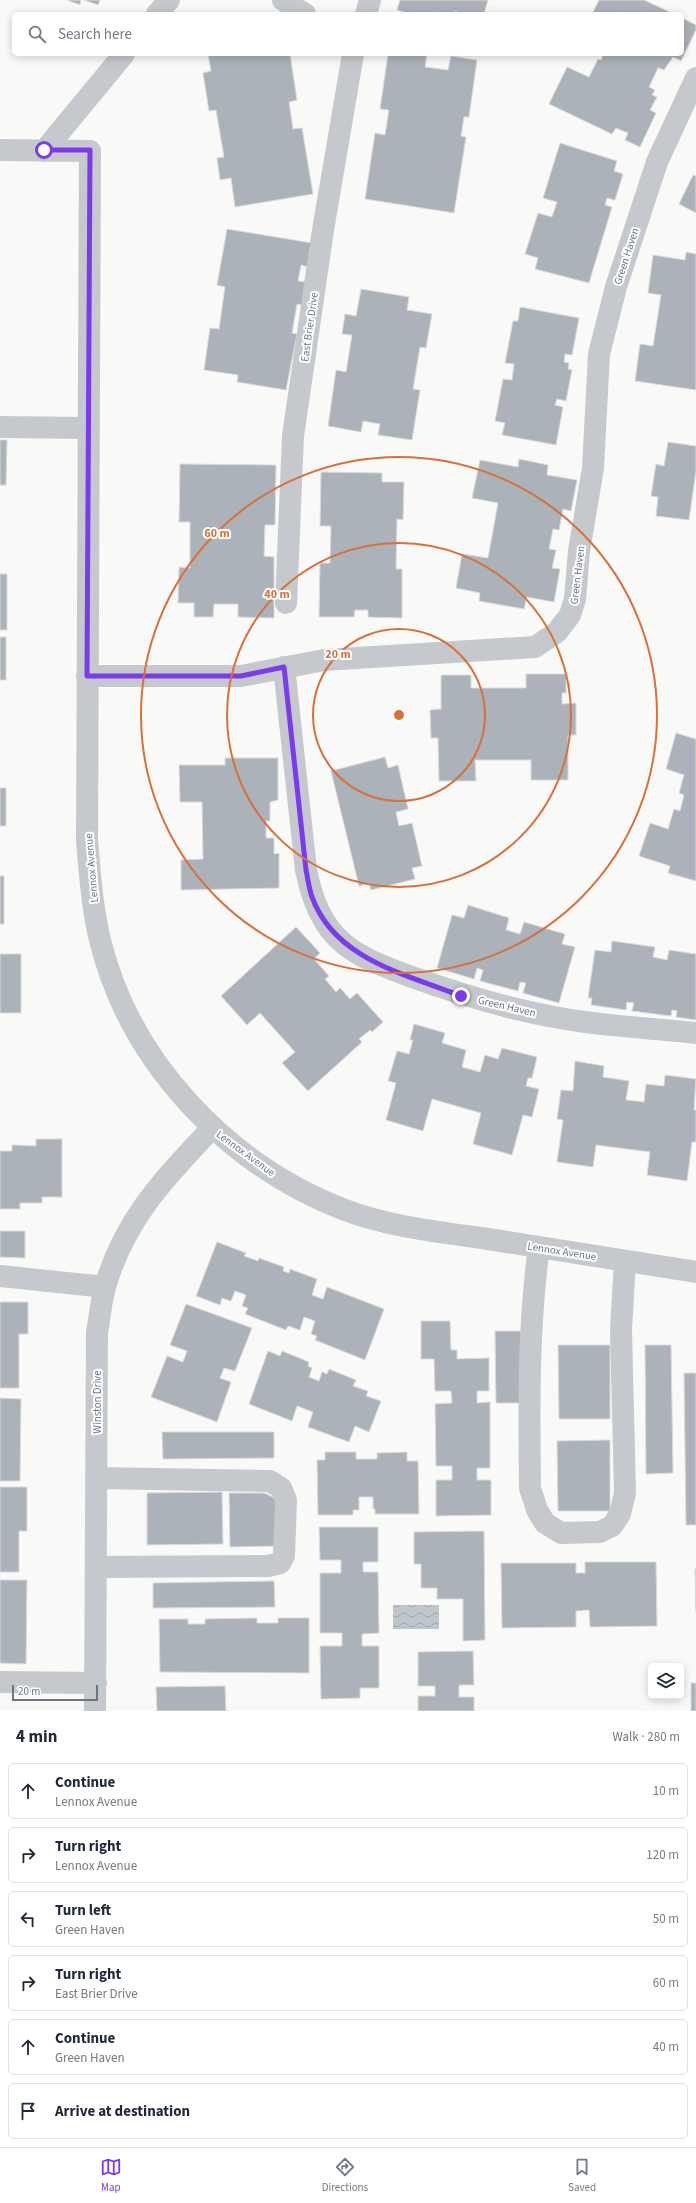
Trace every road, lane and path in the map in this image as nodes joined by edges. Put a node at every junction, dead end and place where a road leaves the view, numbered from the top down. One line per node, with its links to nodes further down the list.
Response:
1 (169, 0): 4 (street)
2 (283, 0): 5 (street)
3 (370, 0): 6 (street)
4 (160, 12)
5 (302, 12)
6 (367, 12)
7 (122, 56): 11 (street)
8 (353, 56): 14 (street, East Brier Drive)
9 (696, 78): 15 (street, Green Haven)
10 (0, 150): 11 (street, Lennox Avenue)
11 (44, 150): 13 (street, Lennox Avenue)
12 (0, 428): 13 (street)
13 (89, 428): 16 (street, Lennox Avenue)
14 (286, 603)
15 (284, 667): 16 (street, Green Haven); 17 (street, Green Haven)
16 (87, 676): 18 (street, Lennox Avenue)
17 (696, 1033)
18 (212, 1128): 19 (street, Lennox Avenue); 23 (street, Winston Drive)
19 (539, 1247): 20 (street, Lennox Avenue); 20 (street)
20 (624, 1261): 21 (street, Lennox Avenue)
21 (696, 1272)
22 (0, 1276): 23 (street)
23 (105, 1287): 24 (street, Winston Drive)
24 (96, 1478): 25 (street, Winston Drive); 25 (street)
25 (96, 1567): 27 (street, Winston Drive)
26 (0, 1682): 27 (street)
27 (96, 1683): 28 (street, Winston Drive)
28 (95, 1711)

